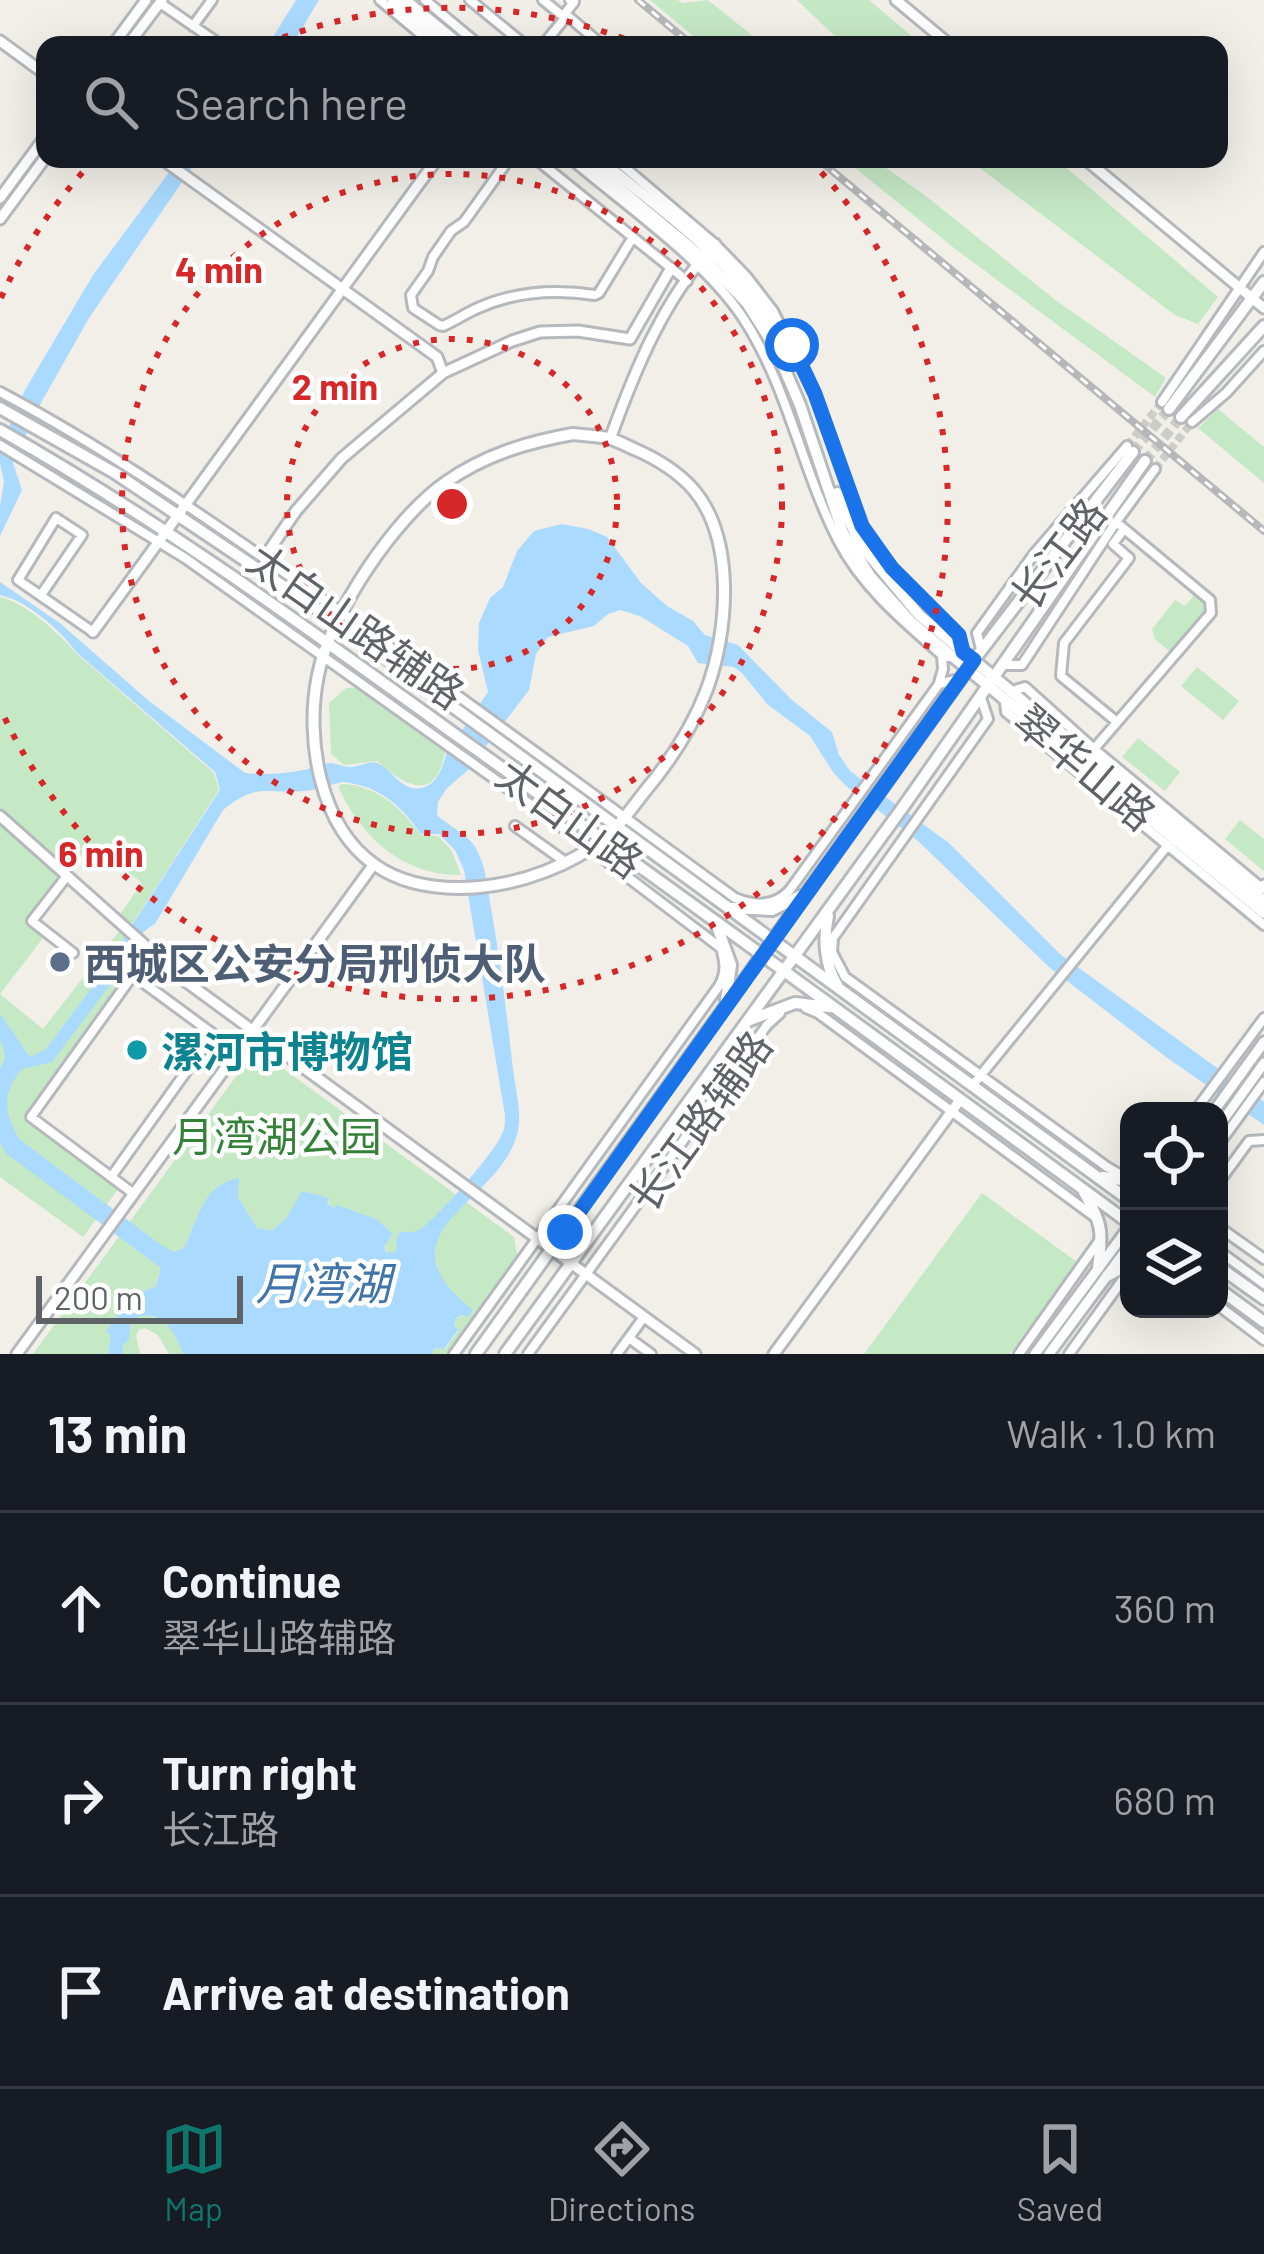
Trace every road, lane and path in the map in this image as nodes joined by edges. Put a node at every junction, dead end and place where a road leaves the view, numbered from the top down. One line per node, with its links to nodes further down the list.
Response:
1 (146, 0): 14 (street)
2 (212, 0): 13 (street)
3 (380, 0): 17 (street)
4 (393, 0): 18 (main road)
5 (405, 0): 19 (main road)
6 (425, 0): 20 (street)
7 (470, 0): 21 (street)
8 (543, 0): 12 (street)
9 (570, 0): 12 (street)
10 (161, 1): 13 (street); 15 (street)
11 (902, 2): 24 (street)
12 (564, 17): 22 (street); 23 (street)
13 (193, 26): 16 (street)
14 (120, 36)
15 (135, 36)
16 (202, 36)
17 (423, 36)
18 (436, 36)
19 (449, 36)
20 (468, 36)
21 (514, 36)
22 (550, 36)
23 (591, 36)
24 (940, 36)
25 (0, 41): 26 (street)
26 (36, 67)
27 (36, 148): 38 (street)
28 (38, 168): 39 (street)
29 (175, 168): 47 (street)
30 (430, 168): 47 (street)
31 (503, 168): 40 (street)
32 (547, 168): 40 (street)
33 (584, 168): 42 (street)
34 (595, 168): 42 (main road, 翠华山路)
35 (608, 168): 42 (main road, 翠华山路)
36 (624, 168): 42 (street)
37 (1096, 168): 46 (street)
38 (0, 197)
39 (0, 219)
40 (633, 237): 43 (street)
41 (1264, 252): 46 (street)
42 (706, 255): 44 (street); 70 (street); 73 (street); 74 (main road, 翠华山路)
43 (671, 268): 44 (street); 52 (street)
44 (687, 281): 57 (street)
45 (1264, 282): 48 (main road)
46 (1240, 288): 48 (street); 55 (street)
47 (341, 290): 52 (street); 62 (street)
48 (1253, 299): 49 (street); 55 (main road)
49 (1264, 308)
50 (1264, 326): 55 (main road)
51 (1264, 351): 55 (street)
52 (443, 373): 65 (street)
53 (0, 392): 54 (street)
54 (8, 407): 62 (main road, 太白山路)
55 (1176, 413)
56 (0, 430): 60 (main road, 太白山路)
57 (610, 439): 67 (main road); 85 (main road)
58 (0, 446): 60 (street)
59 (1130, 449): 69 (street); 74 (main road, 长江路)
60 (22, 450): 64 (main road, 太白山路)
61 (1150, 465): 63 (street); 75 (main road, 长江路)
62 (181, 509): 64 (street); 65 (street, 太白山路辅路); 67 (main road, 太白山路)
63 (1120, 525): 76 (street); 81 (street); 81 (street)
64 (161, 536): 68 (street); 71 (main road, 太白山路); 72 (street, 太白山路辅路)
65 (264, 558): 67 (street, 太白山路辅路)
66 (41, 596): 66 (street); 68 (street)
67 (340, 618): 71 (main road); 85 (main road, 太白山路)
68 (93, 632)
69 (977, 633): 70 (street); 74 (street)
70 (959, 635): 74 (street)
71 (329, 642): 72 (main road); 83 (main road, 太白山路)
72 (323, 656): 83 (street, 太白山路辅路); 91 (main road)
73 (941, 656): 74 (street); 77 (street)
74 (967, 662): 77 (street); 78 (main road, 翠华山路); 93 (main road, 长江路)
75 (1003, 664): 76 (street); 78 (main road, 长江路)
76 (1022, 664): 79 (street)
77 (939, 684): 85 (street)
78 (988, 686): 79 (main road, 翠华山路); 80 (street); 96 (main road, 长江路)
79 (1012, 697): 80 (street); 82 (street); 88 (main road, 翠华山路); 94 (main road, 翠华山路)
80 (988, 719): 116 (street)
81 (1117, 722): 82 (street)
82 (1094, 749): 94 (street)
83 (478, 758): 87 (main road, 太白山路); 89 (street, 太白山路辅路)
84 (0, 815): 92 (street)
85 (621, 822): 87 (main road); 95 (main road, 太白山路)
86 (515, 826): 90 (street)
87 (604, 839): 89 (main road); 98 (main road, 太白山路)
88 (1170, 841): 97 (main road, 翠华山路); 99 (street); 116 (street)
89 (589, 848): 90 (main road); 105 (street, 太白山路辅路)
90 (565, 861): 91 (main road)
91 (374, 864): 113 (street)
92 (67, 876): 101 (street); 102 (street)
93 (808, 891): 95 (main road); 100 (main road, 长江路)
94 (1263, 891)
95 (727, 908): 100 (main road, 太白山路)
96 (829, 908): 104 (main road, 长江路); 108 (main road)
97 (1264, 913)
98 (716, 922): 103 (main road, 太白山路); 109 (main road)
99 (1264, 925)
100 (772, 940): 103 (main road, 长江路); 104 (main road, 太白山路)
101 (149, 951): 107 (street); 113 (street)
102 (73, 953)
103 (761, 956): 106 (main road, 太白山路); 109 (main road, 长江路)
104 (794, 957): 106 (main road, 长江路); 108 (main road, 太白山路)
105 (725, 962): 136 (street, 长江路辅路)
106 (783, 972): 110 (main road, 太白山路); 112 (main road, 长江路)
107 (133, 975): 128 (street); 128 (street)
108 (842, 993): 116 (main road, 太白山路)
109 (726, 1004): 138 (main road, 长江路)
110 (832, 1008): 112 (main road); 119 (main road, 太白山路)
111 (1264, 1018): 120 (street)
112 (747, 1021): 142 (main road, 长江路)
113 (252, 1031): 132 (street); 136 (street)
114 (1264, 1042): 121 (street)
115 (1264, 1064): 118 (street)
116 (976, 1081): 126 (main road, 太白山路); 127 (street)
117 (1264, 1082): 118 (street)
118 (1252, 1089): 122 (street)
119 (960, 1100): 123 (street); 130 (main road, 太白山路)
120 (1202, 1102)
121 (1228, 1105)
122 (1228, 1108)
123 (951, 1111): 134 (street); 146 (street, 长江路辅路); 165 (street)
124 (1264, 1140): 125 (street)
125 (1228, 1170)
126 (1094, 1174): 129 (main road); 131 (main road, 太白山路)
127 (1120, 1175)
128 (111, 1177): 132 (street)
129 (1120, 1181)
130 (1083, 1189): 133 (main road, 太白山路); 134 (main road)
131 (1120, 1193)
132 (134, 1194): 157 (street)
133 (1120, 1218)
134 (1101, 1228): 144 (main road); 166 (street)
135 (1228, 1233): 141 (street)
136 (537, 1240): 138 (street); 158 (street, 长江路辅路)
137 (1120, 1241): 144 (street)
138 (551, 1250): 142 (street); 159 (main road, 长江路)
139 (1120, 1255): 144 (street)
140 (1228, 1258): 148 (street)
141 (1264, 1259)
142 (570, 1264): 146 (street); 160 (main road, 长江路)
143 (1120, 1269): 144 (main road)
144 (1103, 1272): 167 (street); 168 (street)
145 (1228, 1273): 150 (main road)
146 (585, 1275): 152 (street); 161 (street, 长江路辅路)
147 (1120, 1281): 169 (street)
148 (1264, 1284)
149 (1228, 1296): 153 (main road)
150 (1264, 1299)
151 (1228, 1313): 155 (street)
152 (644, 1317): 154 (street); 164 (street)
153 (1264, 1322)
154 (629, 1338): 156 (street); 162 (street)
155 (1264, 1340)
156 (639, 1350): 163 (street)
157 (16, 1354)
158 (454, 1354)
159 (476, 1354)
160 (505, 1354)
161 (528, 1354)
162 (617, 1354)
163 (651, 1354)
164 (695, 1354)
165 (774, 1354)
166 (1019, 1354)
167 (1035, 1354)
168 (1049, 1354)
169 (1069, 1354)

